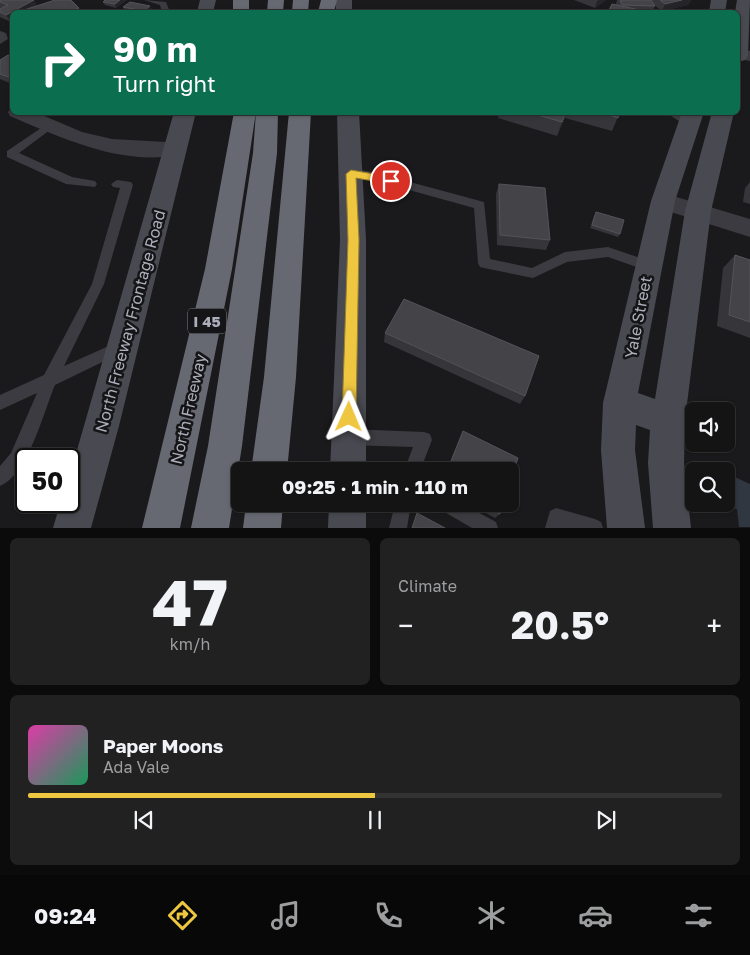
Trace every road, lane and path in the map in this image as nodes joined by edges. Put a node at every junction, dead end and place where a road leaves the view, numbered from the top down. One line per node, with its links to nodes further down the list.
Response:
1 (148, 0): 3 (lane)
2 (745, 0): 4 (main road)
3 (165, 10)
4 (740, 39)
5 (24, 115): 13 (street)
6 (184, 115): 14 (main road, North Freeway Frontage Road)
7 (245, 115): 37 (highway, North Freeway / I 45)
8 (267, 115): 38 (highway, I 45)
9 (348, 115): 15 (main road)
10 (722, 115): 19 (main road)
11 (300, 116): 28 (highway)
12 (691, 118): 18 (main road, Yale Street)
13 (50, 126): 14 (street); 16 (lane)
14 (177, 148): 22 (main road, North Freeway Frontage Road)
15 (351, 174): 21 (lane); 27 (main road)
16 (91, 184)
17 (117, 184): 23 (lane)
18 (663, 201): 19 (street); 21 (main road, Yale Street)
19 (698, 212): 20 (street); 26 (main road)
20 (750, 228)
21 (648, 266): 25 (main road, Yale Street)
22 (124, 345): 23 (lane); 36 (main road, North Freeway Frontage Road)
23 (50, 379): 24 (lane); 31 (lane)
24 (0, 403)
25 (620, 403): 26 (main road); 45 (main road, Yale Street)
26 (668, 420): 46 (main road)
27 (349, 437): 29 (main road); 30 (lane)
28 (270, 462)
29 (348, 462)
30 (415, 462)
31 (1, 476)
32 (264, 512): 39 (highway)
33 (348, 512): 40 (main road)
34 (401, 512): 41 (lane)
35 (461, 512): 42 (lane)
36 (72, 528)
37 (161, 528)
38 (210, 528)
39 (262, 528)
40 (347, 528)
41 (398, 528)
42 (490, 528)
43 (554, 528): 44 (lane)
44 (595, 528)
45 (626, 528)
46 (672, 528)

